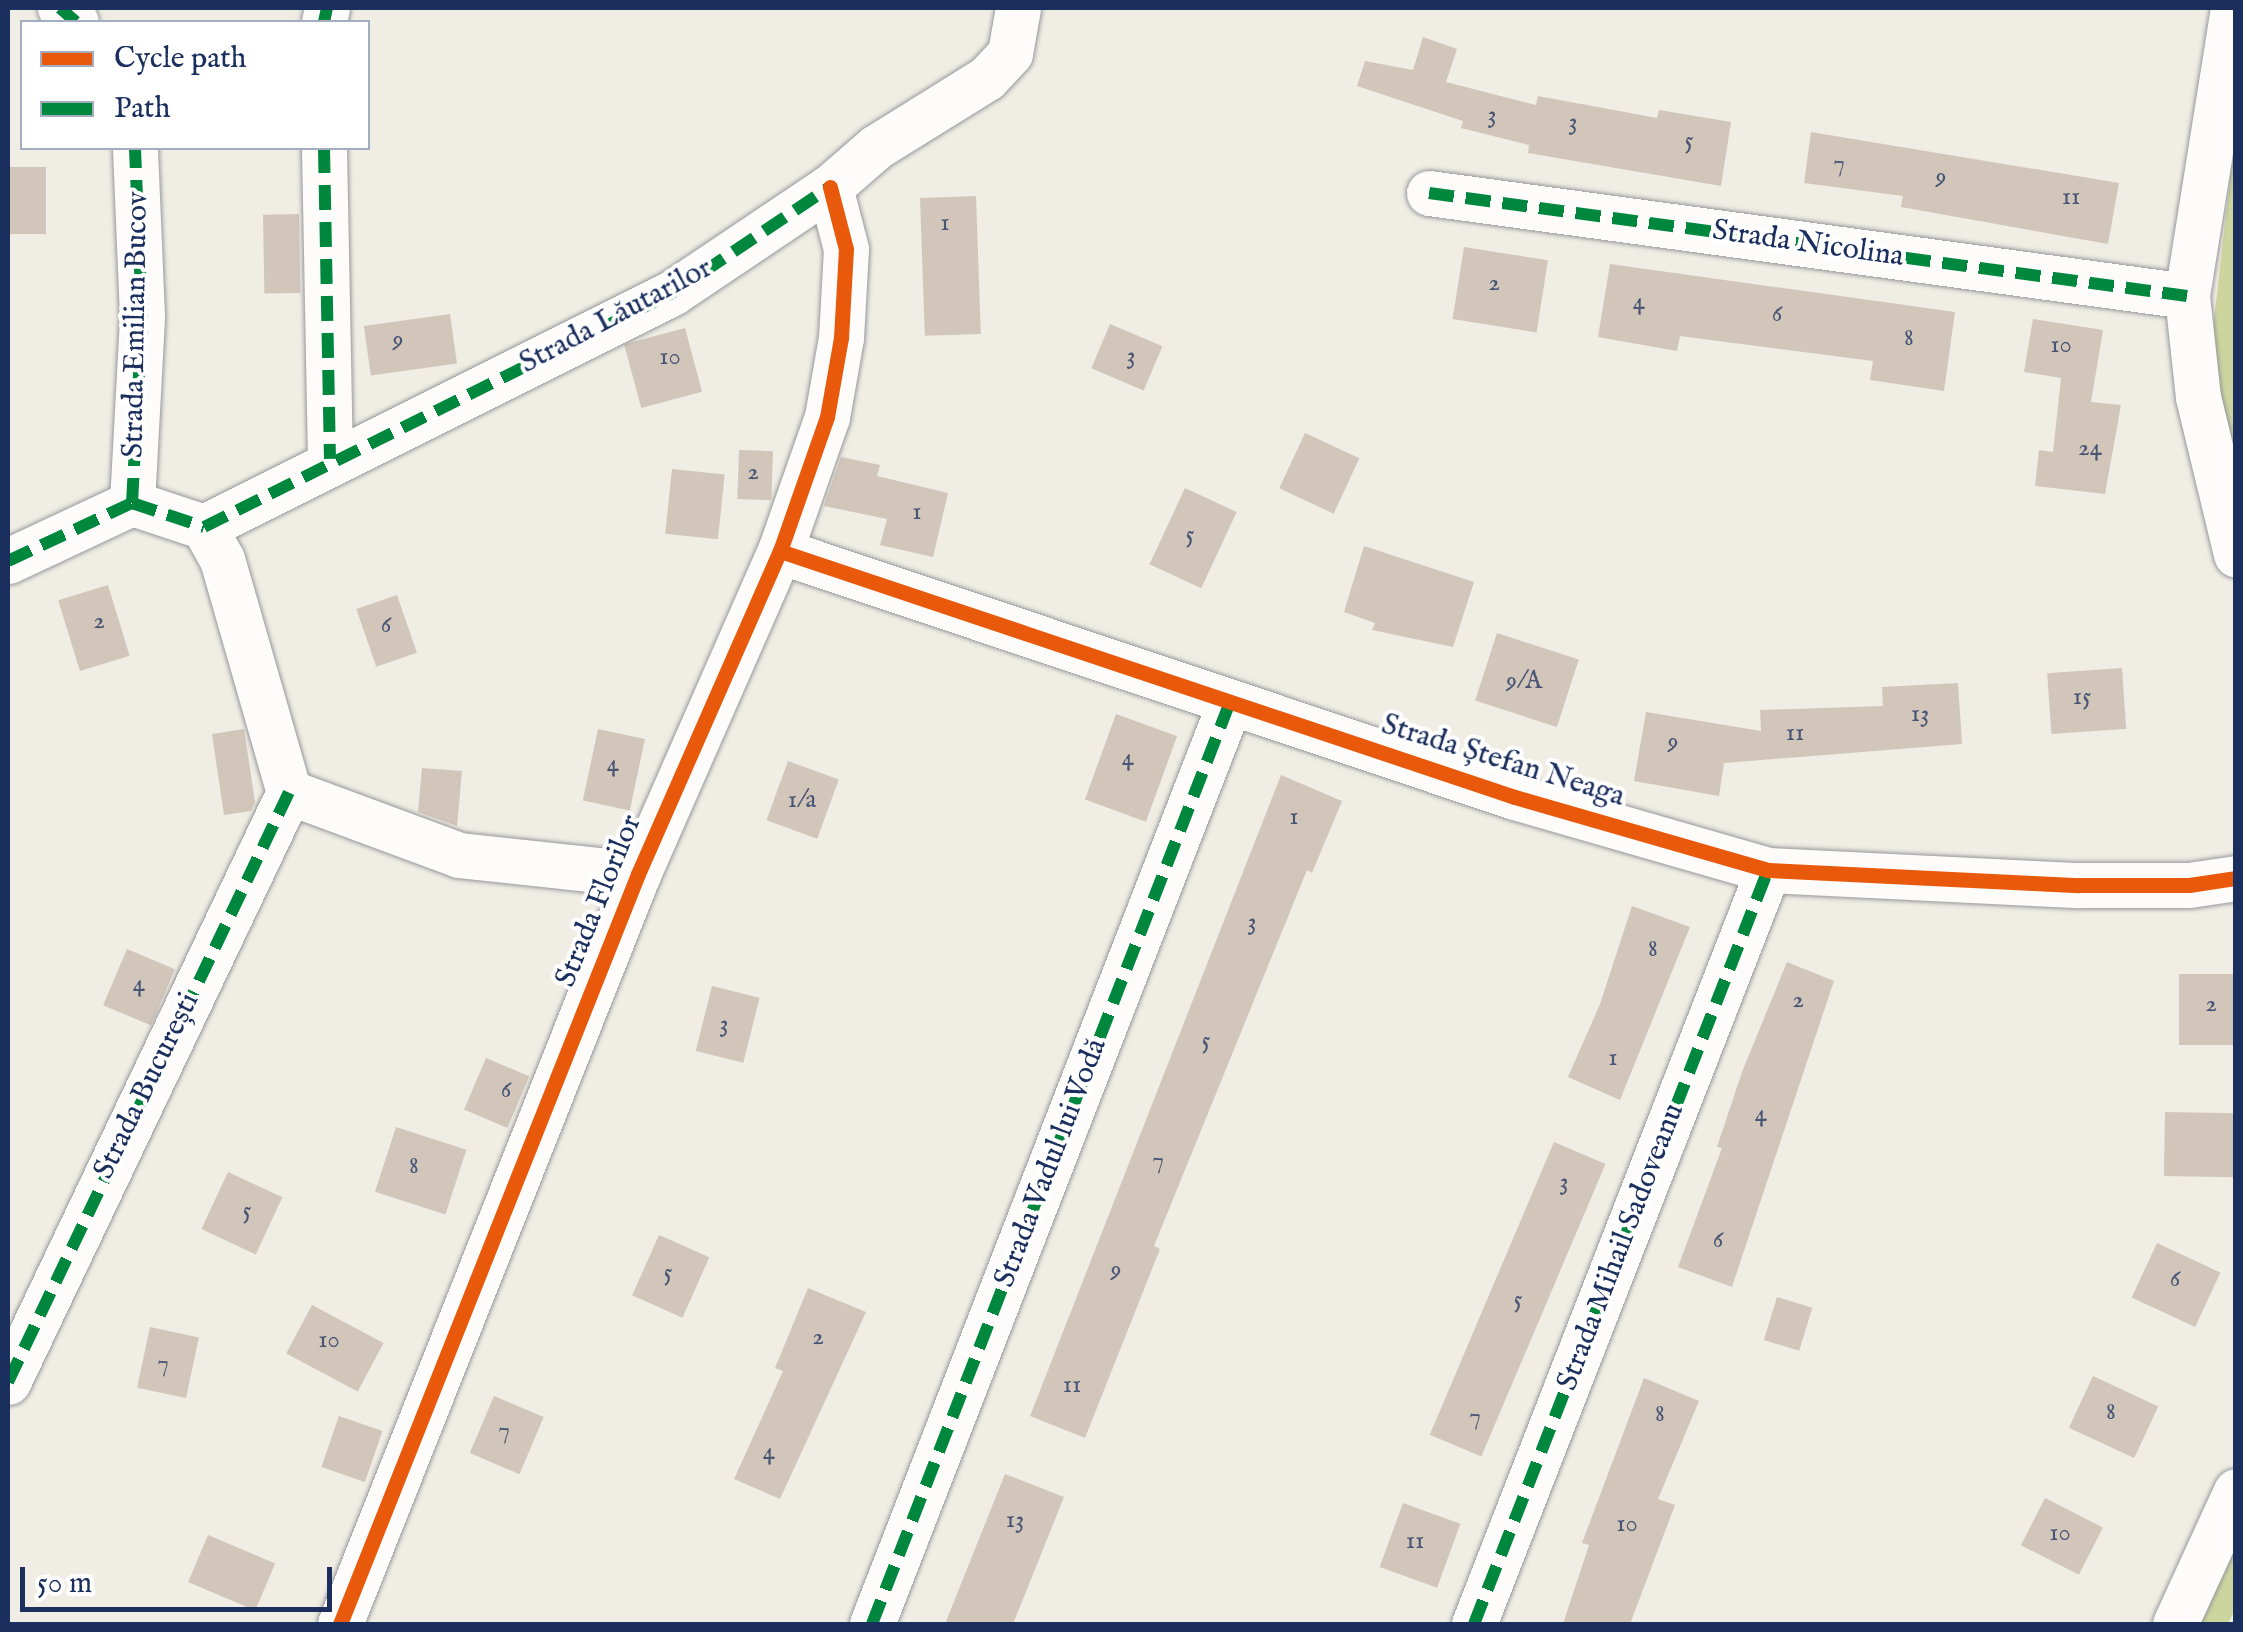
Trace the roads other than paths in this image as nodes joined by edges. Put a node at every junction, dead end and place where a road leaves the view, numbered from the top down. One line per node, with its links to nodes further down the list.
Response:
1 (1018, 8): 5 (street, Strada Lăutarilor)
2 (2233, 8): 7 (street)
3 (135, 150): 9 (street, Strada Emilian Bucov)
4 (324, 150): 8 (street)
5 (830, 187): 8 (street, Strada Lăutarilor); 11 (street, Strada Florilor)
6 (1429, 193): 7 (street, Strada Nicolina)
7 (2188, 296): 12 (street)
8 (330, 459): 10 (street, Strada Lăutarilor)
9 (132, 503): 10 (street); 13 (street)
10 (204, 527): 15 (street)
11 (780, 551): 14 (street, Strada Ștefan Neaga); 17 (street, Strada Florilor)
12 (2236, 554)
13 (8, 561)
14 (1230, 702): 16 (street, Strada Ștefan Neaga); 22 (street, Strada Vadul lui Vodă)
15 (289, 792): 17 (street); 19 (street, Strada București)
16 (1768, 870): 18 (street, Strada Ștefan Neaga); 23 (street, Strada Mihail Sadoveanu)
17 (638, 874): 21 (street, Strada Florilor)
18 (2236, 878)
19 (8, 1382)
20 (2236, 1490): 24 (street)
21 (340, 1624)
22 (872, 1624)
23 (1474, 1624)
24 (2175, 1624)

